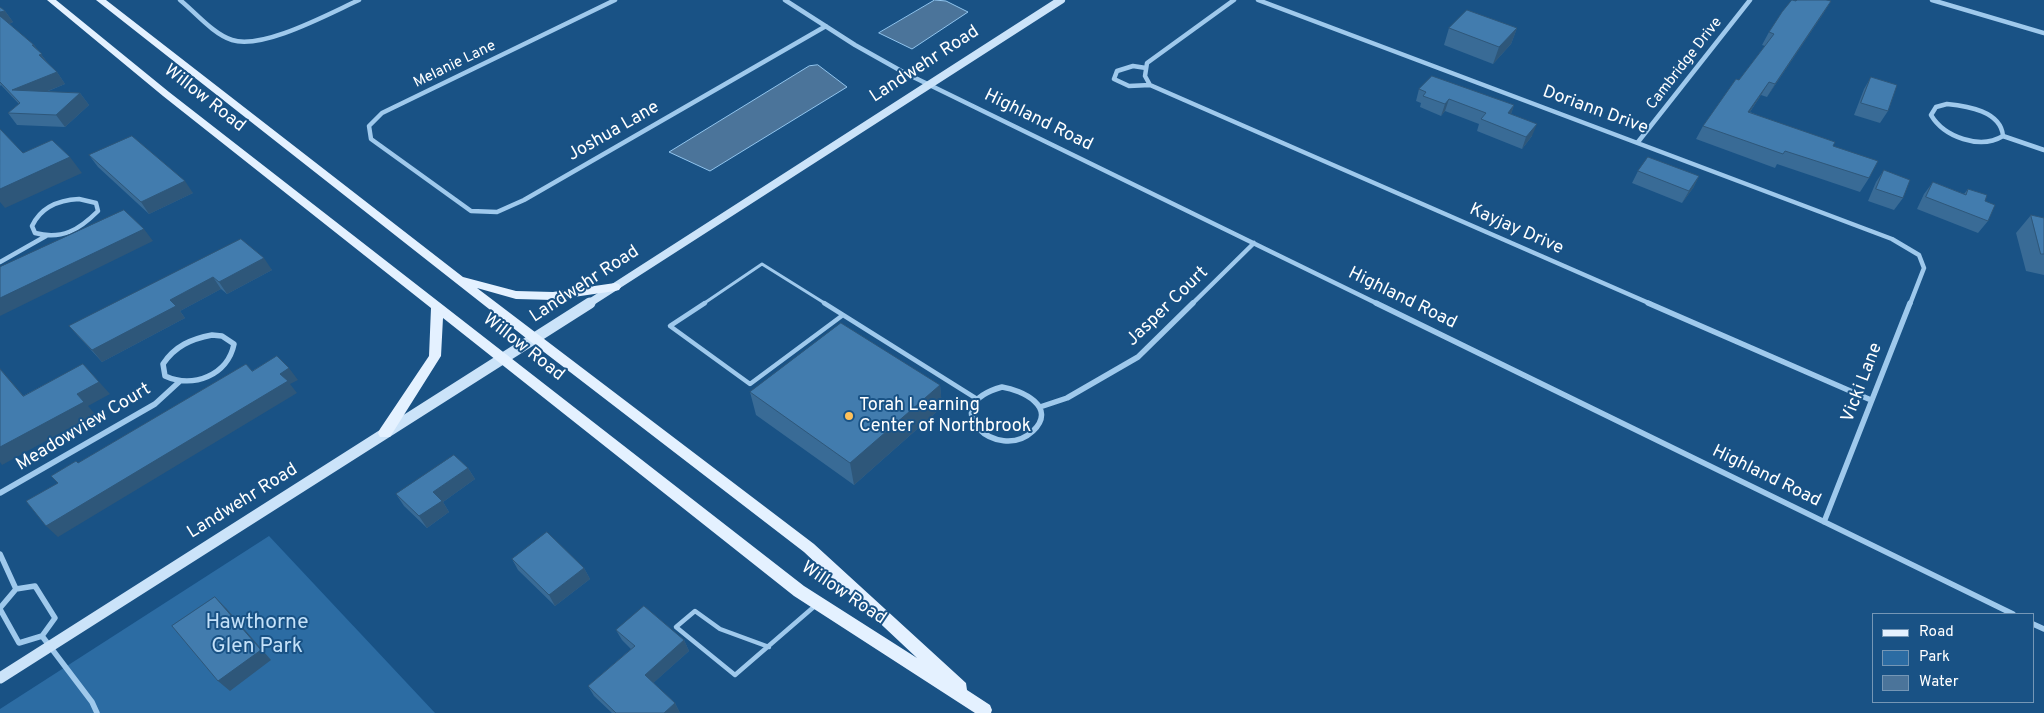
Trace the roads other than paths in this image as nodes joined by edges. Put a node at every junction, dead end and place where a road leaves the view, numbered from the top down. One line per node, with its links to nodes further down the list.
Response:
1 (51, 0): 28 (main road, Willow Road)
2 (100, 0): 26 (main road, Willow Road)
3 (180, 0): 4 (street)
4 (359, 0)
5 (615, 0): 21 (street, Melanie Lane)
6 (785, 0): 13 (street, Highland Road)
7 (1061, 0): 16 (main road, Landwehr Road)
8 (1234, 0): 15 (street)
9 (1258, 0): 19 (street, Doriann Drive)
10 (1750, 0): 19 (street, Cambridge Drive)
11 (1932, 0): 12 (street)
12 (1941, 1): 14 (street)
13 (826, 26): 16 (street, Highland Road); 21 (street, Joshua Lane)
14 (2044, 33)
15 (1146, 68): 17 (street); 17 (street, Kayjay Drive)
16 (928, 84): 23 (street, Highland Road); 27 (main road, Landwehr Road)
17 (1150, 85): 34 (street, Kayjay Drive)
18 (2003, 136): 18 (street); 20 (street)
19 (1638, 142): 24 (street, Doriann Drive)
20 (2044, 150)
21 (413, 172)
22 (46, 236): 22 (street); 25 (street)
23 (1254, 243): 35 (street, Jasper Court); 38 (street, Highland Road)
24 (1920, 255): 34 (street, Vicki Lane)
25 (0, 262)
26 (455, 276): 27 (main road); 30 (main road, Willow Road)
27 (615, 287): 30 (main road, Landwehr Road)
28 (436, 305): 31 (main road, Willow Road); 36 (main road)
29 (843, 315): 29 (lane); 33 (lane)
30 (535, 339): 31 (main road, Landwehr Road); 47 (main road, Willow Road)
31 (504, 358): 36 (main road, Landwehr Road); 41 (main road, Willow Road)
32 (179, 382): 32 (street, Meadowview Court); 37 (street, Meadowview Court)
33 (977, 399): 35 (street); 35 (street)
34 (1871, 400): 38 (street, Vicki Lane)
35 (1040, 407)
36 (385, 433): 44 (main road, Landwehr Road)
37 (0, 493)
38 (1824, 522): 43 (street, Highland Road)
39 (0, 554): 40 (street)
40 (16, 588): 42 (street); 44 (street)
41 (817, 603): 45 (lane); 47 (main road, Willow Road)
42 (0, 608): 44 (street)
43 (2011, 613)
44 (46, 641): 46 (main road, Landwehr Road); 48 (street)
45 (769, 647): 45 (lane)
46 (0, 678)
47 (986, 712)
48 (97, 713)

